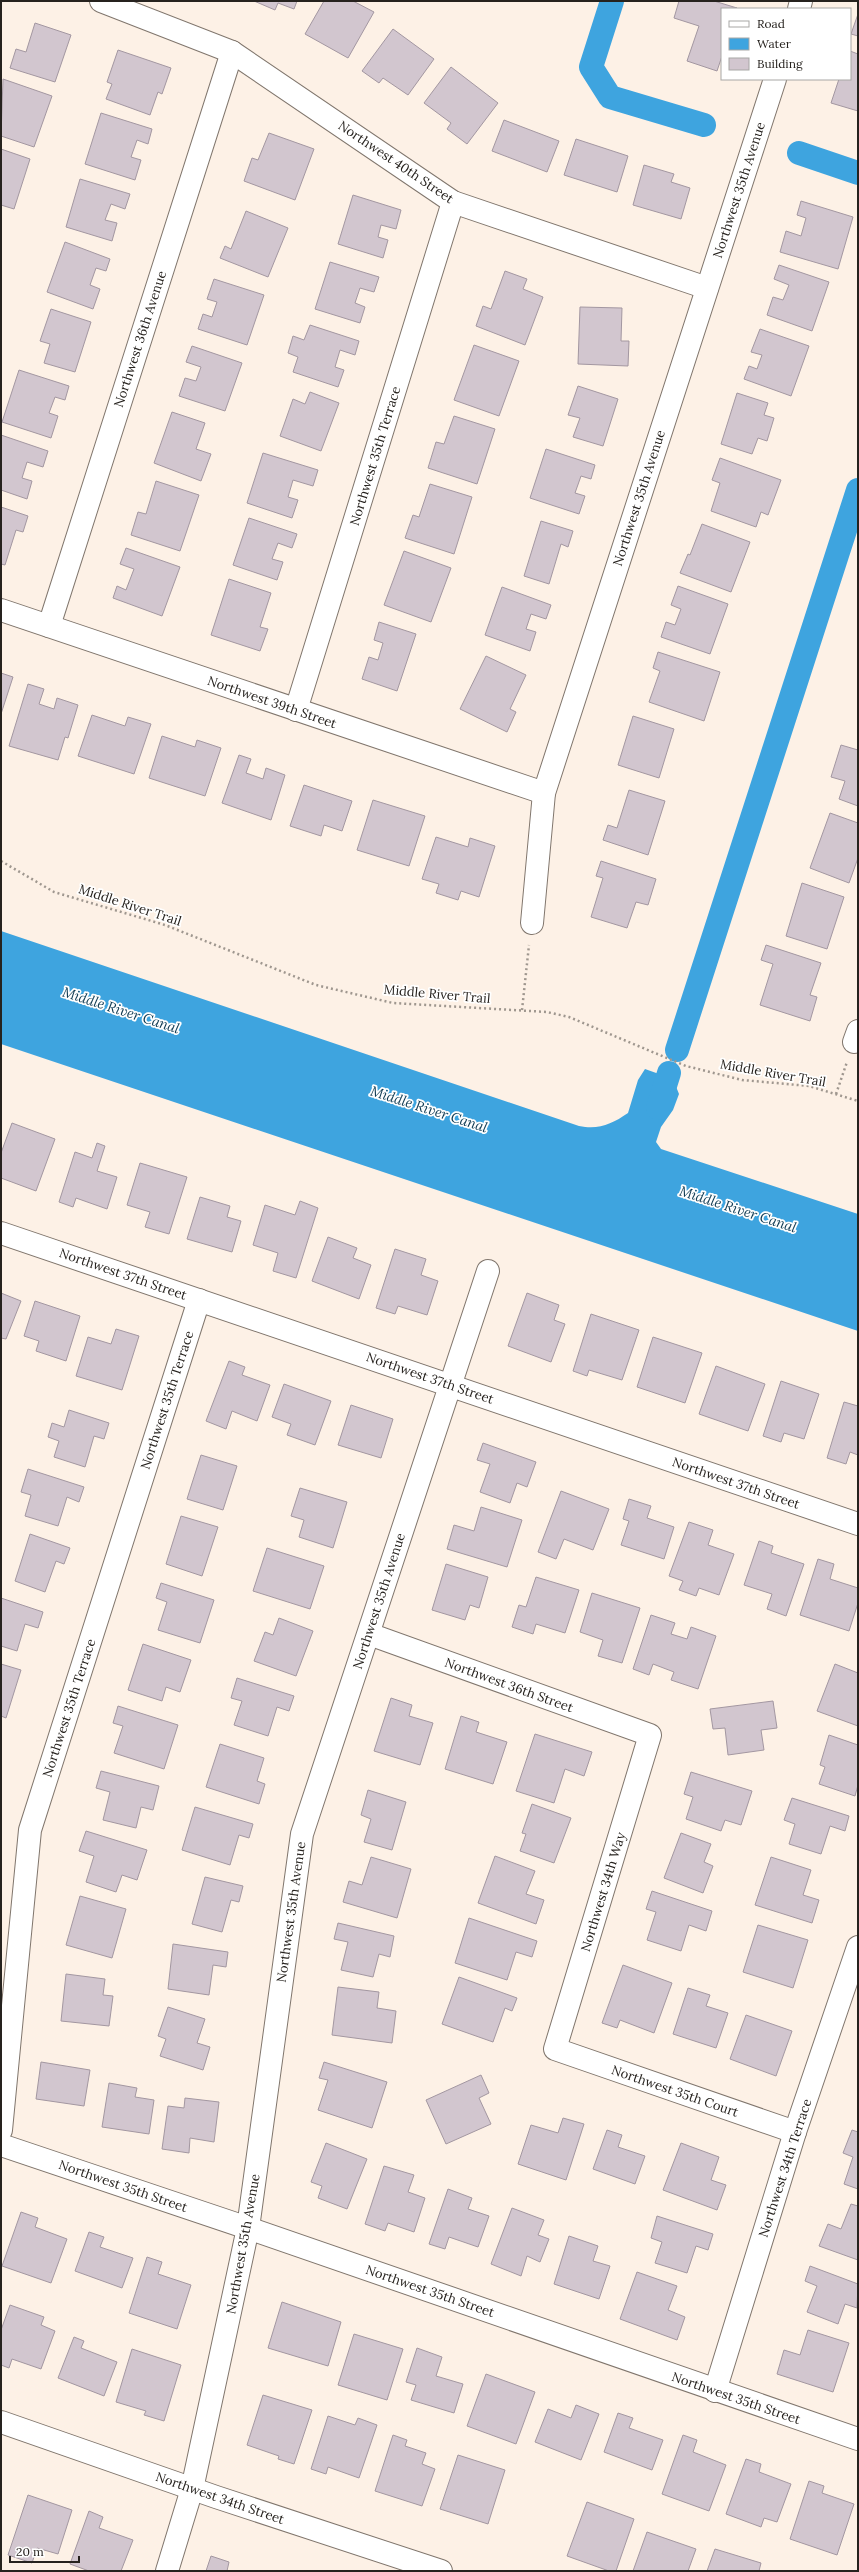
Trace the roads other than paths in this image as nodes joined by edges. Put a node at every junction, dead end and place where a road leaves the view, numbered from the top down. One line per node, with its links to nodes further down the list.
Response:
1 (101, 1): 2 (street, Northwest 40th Street)
2 (232, 52): 4 (street, Northwest 40th Street); 7 (street, Northwest 36th Avenue)
3 (775, 80): 5 (street, Northwest 35th Avenue)
4 (453, 202): 5 (street, Northwest 40th Street); 8 (street, Northwest 35th Terrace)
5 (707, 288): 9 (street, Northwest 35th Avenue)
6 (1, 610): 7 (street, Northwest 39th Street)
7 (49, 626): 8 (street, Northwest 39th Street)
8 (296, 710): 9 (street, Northwest 39th Street)
9 (544, 793): 10 (street, Northwest 35th Avenue)
10 (532, 923)
11 (1, 1233): 13 (street, Northwest 37th Street)
12 (488, 1271): 14 (street, Northwest 35th Avenue)
13 (199, 1300): 14 (street, Northwest 37th Street); 20 (street, Northwest 35th Terrace)
14 (450, 1385): 15 (street, Northwest 37th Street); 16 (street, Northwest 35th Avenue)
15 (858, 1524)
16 (369, 1634): 17 (street, Northwest 36th Street); 23 (street, Northwest 35th Avenue)
17 (650, 1735): 19 (street, Northwest 34th Way)
18 (858, 1947): 21 (street, Northwest 34th Terrace)
19 (555, 2049): 21 (street, Northwest 35th Court)
20 (1, 2130)
21 (795, 2132): 24 (street, Northwest 34th Terrace)
22 (1, 2145): 23 (street, Northwest 35th Street)
23 (248, 2228): 24 (street, Northwest 35th Street); 27 (street, Northwest 35th Avenue)
24 (715, 2391): 26 (street, Northwest 35th Street)
25 (1, 2422): 27 (street, Northwest 34th Street)
26 (858, 2439)
27 (192, 2489): 28 (street, Northwest 35th Avenue); 29 (street, Northwest 34th Street)
28 (167, 2571)
29 (441, 2571)

